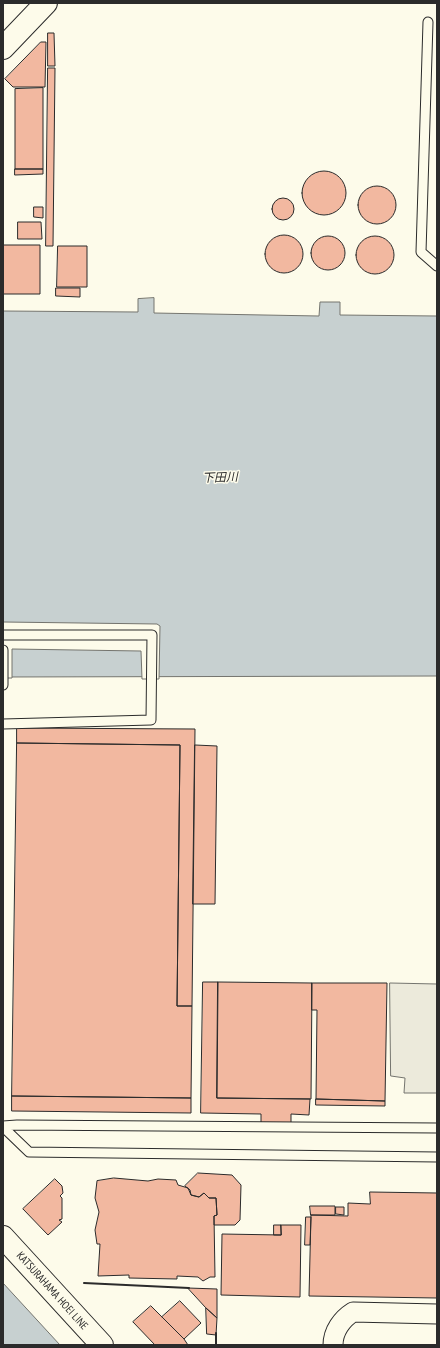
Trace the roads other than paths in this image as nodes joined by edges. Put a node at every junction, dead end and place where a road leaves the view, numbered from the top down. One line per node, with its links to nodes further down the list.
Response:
1 (46, 3): 3 (main road)
2 (428, 22): 4 (lane)
3 (3, 48)
4 (437, 266)
5 (3, 636): 8 (lane)
6 (3, 650): 7 (lane)
7 (3, 685)
8 (3, 724)
9 (3, 1126): 10 (lane); 11 (lane)
10 (437, 1128)
11 (437, 1157)
12 (3, 1237): 14 (main road, KATSURAHAMA HOEI LINE)
13 (437, 1314): 15 (street)
14 (102, 1345)
15 (333, 1345)

